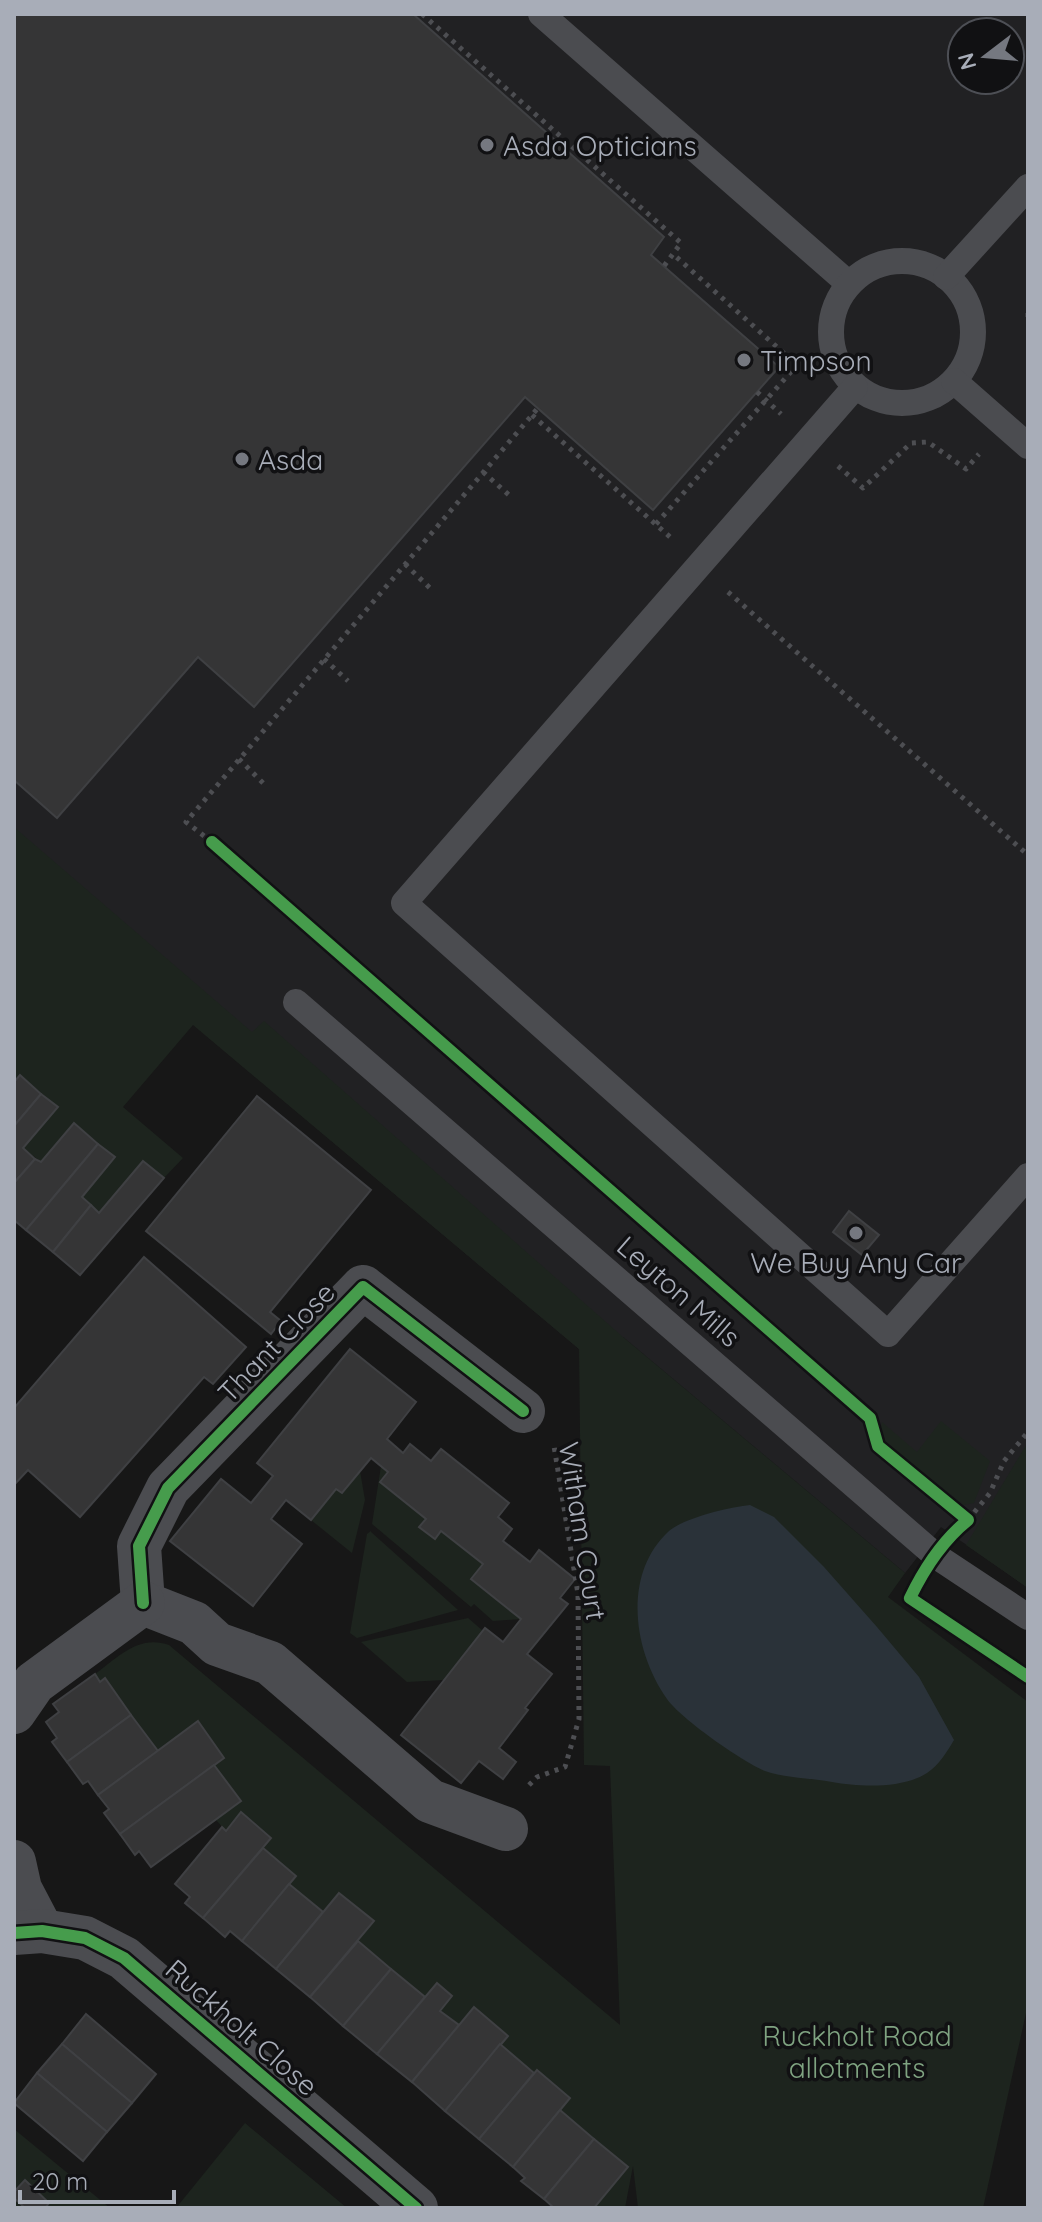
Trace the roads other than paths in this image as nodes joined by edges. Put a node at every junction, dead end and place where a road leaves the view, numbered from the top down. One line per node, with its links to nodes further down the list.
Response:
1 (541, 14): 4 (lane)
2 (1028, 187): 3 (lane)
3 (946, 277): 4 (lane); 5 (lane)
4 (848, 283): 6 (lane)
5 (954, 381): 6 (lane); 7 (lane)
6 (855, 387): 9 (lane)
7 (1028, 446)
8 (296, 1002): 12 (lane, Leyton Mills)
9 (1028, 1176)
10 (523, 1411): 11 (street, Thant Close)
11 (143, 1603): 13 (street); 14 (street)
12 (1028, 1617)
13 (14, 1712)
14 (506, 1829)
15 (14, 1862): 16 (street)
16 (28, 1932): 17 (street, Ruckholt Close)
17 (416, 2208)

